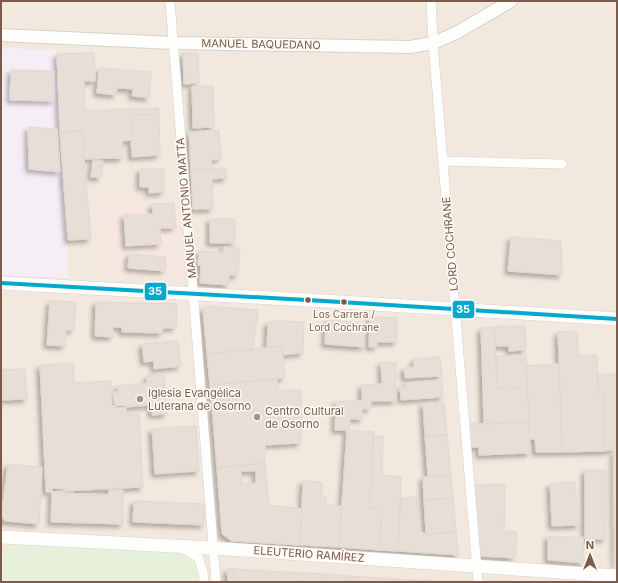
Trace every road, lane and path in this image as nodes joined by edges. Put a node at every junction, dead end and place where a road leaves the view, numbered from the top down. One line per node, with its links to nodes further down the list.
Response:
1 (170, 1): 5 (street, MANUEL ANTONIO MATTA)
2 (431, 1): 6 (street, LORD COCHRANE)
3 (510, 1): 6 (street, MANUEL BAQUEDANO)
4 (1, 34): 5 (street, MANUEL BAQUEDANO)
5 (173, 43): 6 (street, MANUEL BAQUEDANO); 10 (street, MANUEL ANTONIO MATTA)
6 (433, 43): 7 (street, LORD COCHRANE)
7 (443, 161): 8 (street); 11 (street, LORD COCHRANE)
8 (562, 164)
9 (1, 283): 10 (main road)
10 (193, 293): 11 (main road); 15 (street, MANUEL ANTONIO MATTA)
11 (455, 309): 12 (main road); 16 (street, LORD COCHRANE)
12 (617, 319)
13 (4, 540): 14 (main road, ELEUTERIO RAMÍREZ)
14 (179, 546): 15 (main road, ELEUTERIO RAMÍREZ); 18 (street)
15 (213, 548): 16 (main road, ELEUTERIO RAMÍREZ); 19 (street, MANUEL ANTONIO MATTA)
16 (476, 566): 17 (main road, ELEUTERIO RAMÍREZ); 20 (street, LORD COCHRANE)
17 (617, 576)
18 (204, 582)
19 (216, 582)
20 (478, 582)

